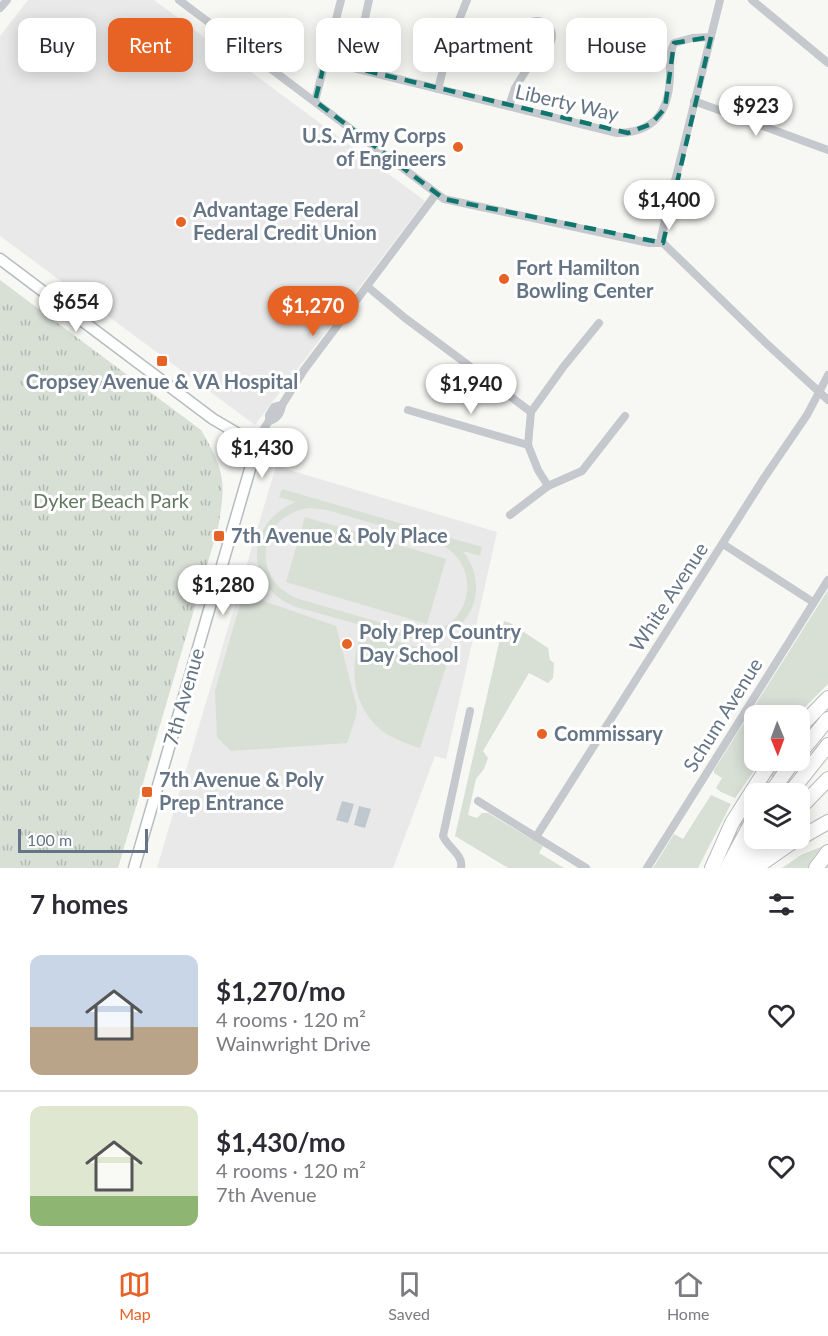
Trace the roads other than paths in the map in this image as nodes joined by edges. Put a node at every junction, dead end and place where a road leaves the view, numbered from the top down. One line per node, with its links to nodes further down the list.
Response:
1 (7, 0): 8 (street)
2 (179, 0): 18 (street)
3 (341, 0): 9 (street)
4 (369, 0): 10 (street)
5 (468, 0): 17 (street)
6 (720, 0): 11 (street)
7 (752, 0): 13 (street)
8 (0, 8)
9 (336, 18)
10 (365, 18)
11 (711, 37): 19 (street); 20 (street, Liberty Way)
12 (533, 51): 12 (street)
13 (828, 63)
14 (322, 72): 18 (street)
15 (370, 72): 17 (street, Liberty Way)
16 (525, 72): 20 (street)
17 (438, 89): 20 (street, Liberty Way)
18 (315, 101): 22 (street)
19 (694, 101): 21 (street); 23 (street)
20 (509, 106)
21 (828, 150)
22 (436, 194): 23 (street); 25 (street, 7th Avenue)
23 (663, 243): 28 (street)
24 (0, 259): 33 (main road)
25 (368, 286): 31 (street); 33 (street, 7th Avenue)
26 (599, 323): 31 (street)
27 (828, 375): 28 (street, White Avenue)
28 (818, 392): 29 (street); 37 (street, White Avenue)
29 (828, 400)
30 (408, 410): 34 (street)
31 (531, 412): 34 (street)
32 (625, 416): 35 (street)
33 (257, 445): 60 (main road, 7th Avenue)
34 (528, 445): 35 (street)
35 (548, 486): 36 (street)
36 (510, 515)
37 (723, 544): 39 (street); 54 (street, White Avenue)
38 (828, 580): 39 (street, Schum Avenue)
39 (813, 602): 63 (street, Schum Avenue)
40 (828, 698): 42 (highway)
41 (470, 711): 61 (street)
42 (810, 717)
43 (828, 719): 44 (highway)
44 (810, 741)
45 (828, 745): 48 (highway)
46 (765, 771): 51 (highway)
47 (828, 779): 49 (highway)
48 (798, 783)
49 (810, 798)
50 (478, 801): 54 (street)
51 (732, 822): 64 (highway); 65 (highway)
52 (828, 822): 53 (highway)
53 (810, 832)
54 (536, 837): 62 (street)
55 (744, 837): 66 (highway)
56 (748, 849): 67 (highway)
57 (762, 849): 68 (highway)
58 (783, 849): 69 (highway)
59 (828, 852): 70 (highway)
60 (134, 868)
61 (461, 868)
62 (586, 868)
63 (647, 868)
64 (705, 868)
65 (712, 868)
66 (727, 868)
67 (735, 868)
68 (746, 868)
69 (755, 868)
70 (816, 868)

